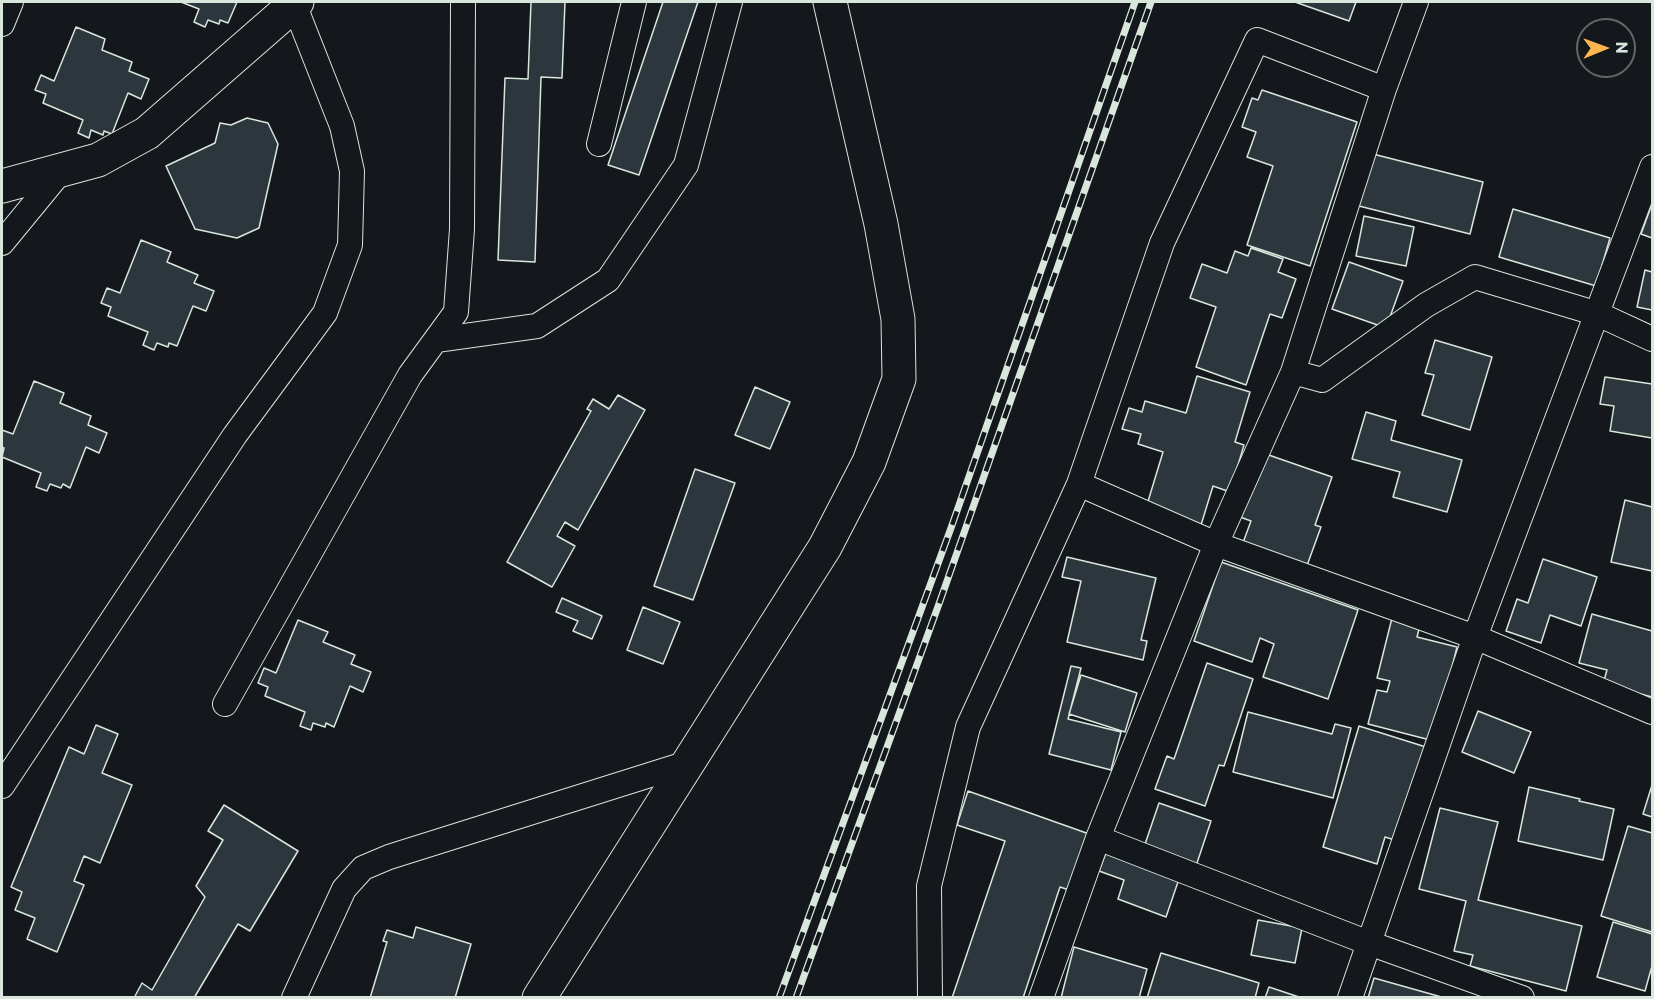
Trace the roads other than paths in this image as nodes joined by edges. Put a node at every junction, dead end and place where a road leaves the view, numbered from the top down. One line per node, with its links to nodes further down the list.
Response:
1 (11, 2): 8 (street)
2 (463, 2): 17 (street)
3 (634, 2): 10 (street)
4 (730, 2): 17 (street)
5 (830, 2): 24 (street)
6 (1416, 2): 9 (street)
7 (296, 3): 12 (street); 25 (street)
8 (2, 24)
9 (1384, 89): 18 (street); 19 (street)
10 (599, 144)
11 (1653, 167): 15 (street)
12 (62, 170): 13 (street); 14 (street)
13 (2, 186)
14 (2, 243)
15 (1598, 314): 16 (street); 18 (street); 21 (street)
16 (1653, 339)
17 (436, 340): 22 (street)
18 (1293, 372): 20 (street)
19 (1079, 484): 20 (street); 30 (street)
20 (1216, 544): 21 (street); 26 (street)
21 (1475, 637): 23 (street); 27 (street)
22 (225, 704)
23 (1653, 712)
24 (688, 763): 28 (street); 29 (street)
25 (2, 786)
26 (1098, 838): 27 (street); 31 (street)
27 (1370, 943): 32 (street); 33 (street)
28 (294, 998)
29 (539, 998)
30 (930, 998)
31 (1041, 998)
32 (1350, 998)
33 (1522, 998)

